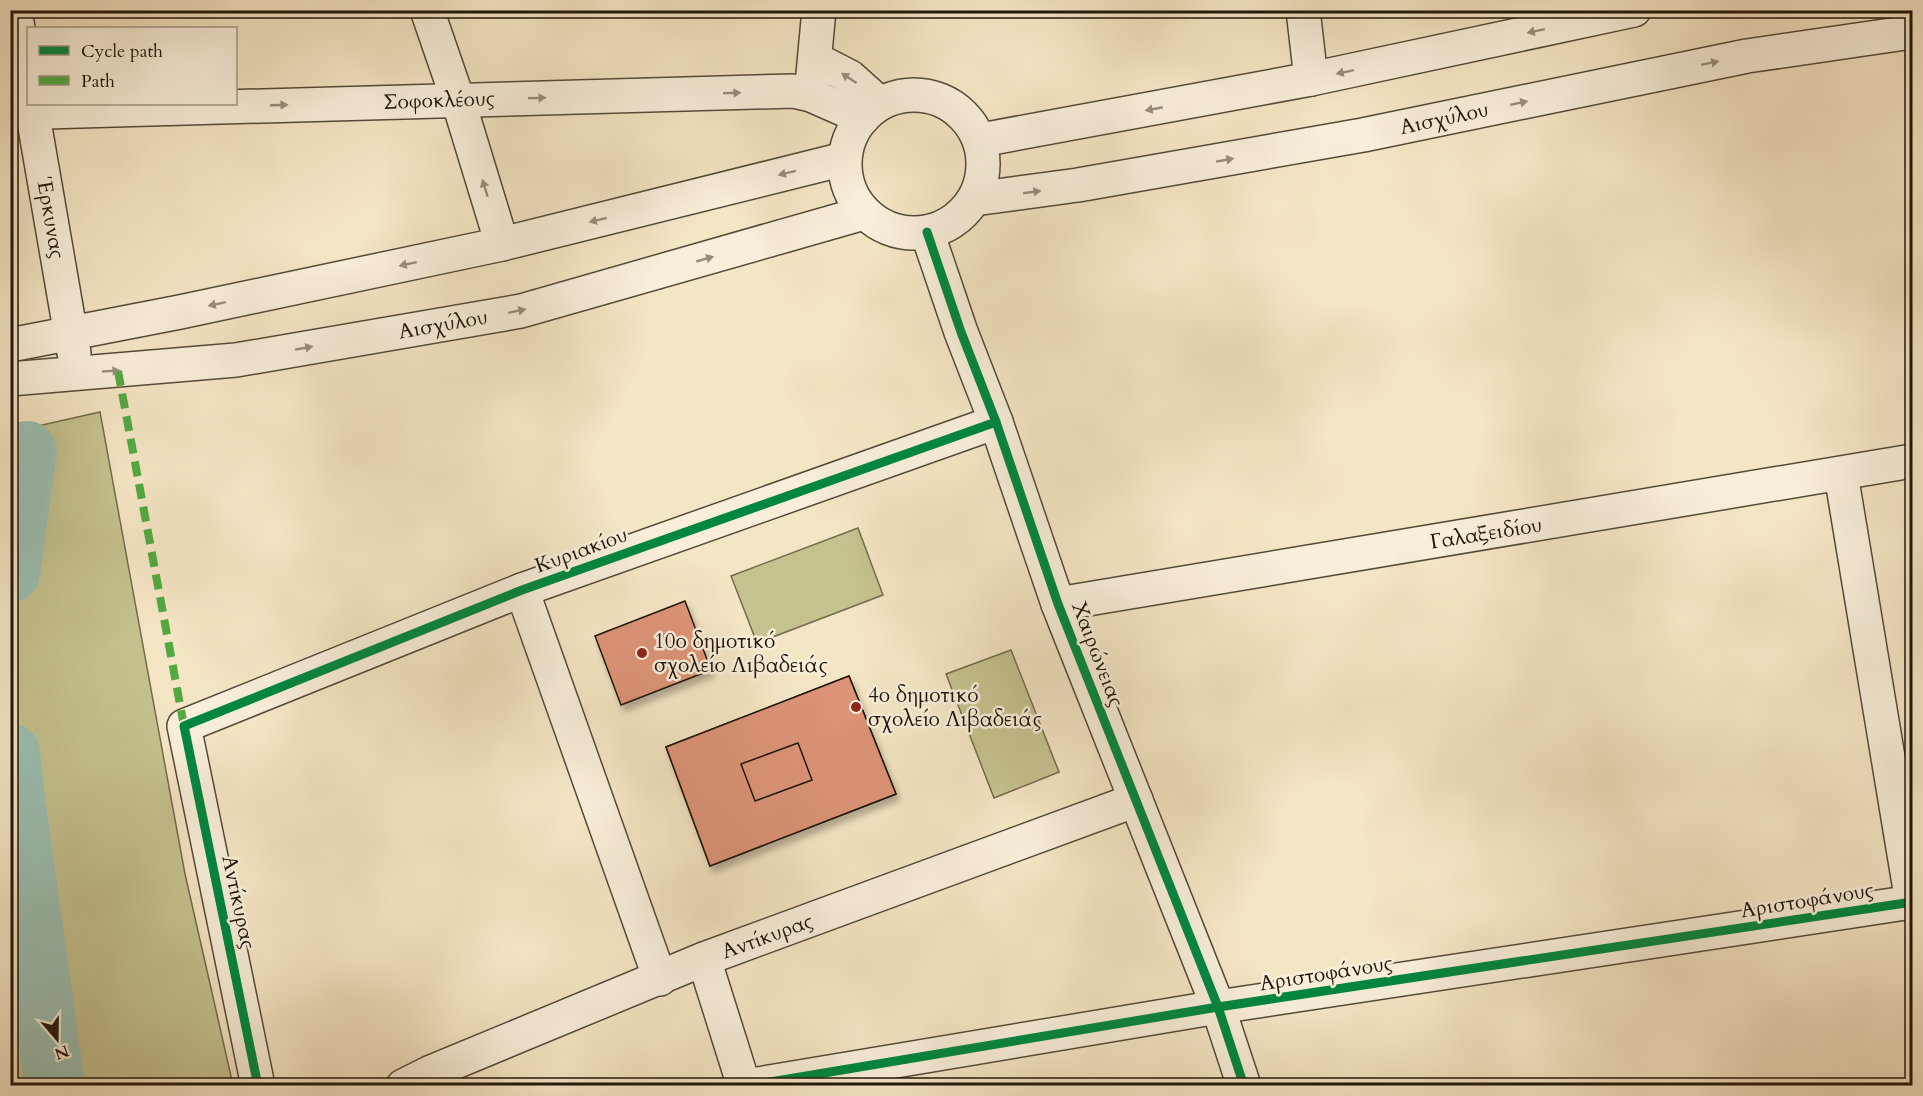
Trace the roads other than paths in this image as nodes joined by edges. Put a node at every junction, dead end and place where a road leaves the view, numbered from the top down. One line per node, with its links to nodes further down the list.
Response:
1 (15, 10): 12 (street, Έρκυνας)
2 (427, 10): 10 (street)
3 (819, 10): 7 (street)
4 (1303, 10): 8 (street)
5 (1634, 10): 8 (street, one-way to 8)
6 (1912, 32): 16 (street, Αισχύλου, one-way to 6)
7 (815, 59): 9 (street); 13 (street, one-way to 7)
8 (1311, 79): 14 (street, one-way to 14)
9 (811, 95): 10 (street, Σοφοκλέους, one-way to 9); 13 (street, Σοφοκλέους)
10 (458, 100): 11 (street, Σοφοκλέους, one-way to 10); 19 (street, one-way to 10)
11 (237, 102)
12 (26, 104): 20 (street, Έρκυνας)
13 (871, 110): 14 (street); 15 (street)
14 (981, 140): 16 (street)
15 (844, 159): 17 (street); 19 (street, one-way to 19)
16 (974, 199): 18 (street)
17 (864, 213): 18 (street); 22 (street, Αισχύλου, one-way to 17)
18 (927, 232): 24 (street, Χαιρώνειας)
19 (502, 244): 20 (street, one-way to 20)
20 (70, 333): 21 (street); 22 (street, Έρκυνας)
21 (10, 345)
22 (77, 373): 23 (street, Αισχύλου)
23 (10, 379)
24 (996, 422): 27 (street, Κυριακίου); 28 (street, Χαιρώνειας)
25 (1912, 462): 26 (street, Γαλαξειδίου)
26 (1841, 474): 28 (street, Γαλαξειδίου); 31 (street)
27 (522, 590): 29 (street, Κυριακίου); 33 (street, Κυριακίου)
28 (1059, 604): 30 (street, Χαιρώνειας)
29 (184, 726): 35 (street, Αντίκυρας)
30 (1136, 800): 32 (street, Αντίκυρας); 34 (street, Χαιρώνειας)
31 (1912, 902): 34 (street, Αριστοφάνους)
32 (704, 959): 33 (street, Αντίκυρας); 37 (street)
33 (660, 979): 36 (street, Αντίκυρας)
34 (1218, 1007): 37 (street, Αριστοφάνους); 38 (street, Χαιρώνειας)
35 (258, 1086)
36 (403, 1086)
37 (745, 1086)
38 (1244, 1086)

